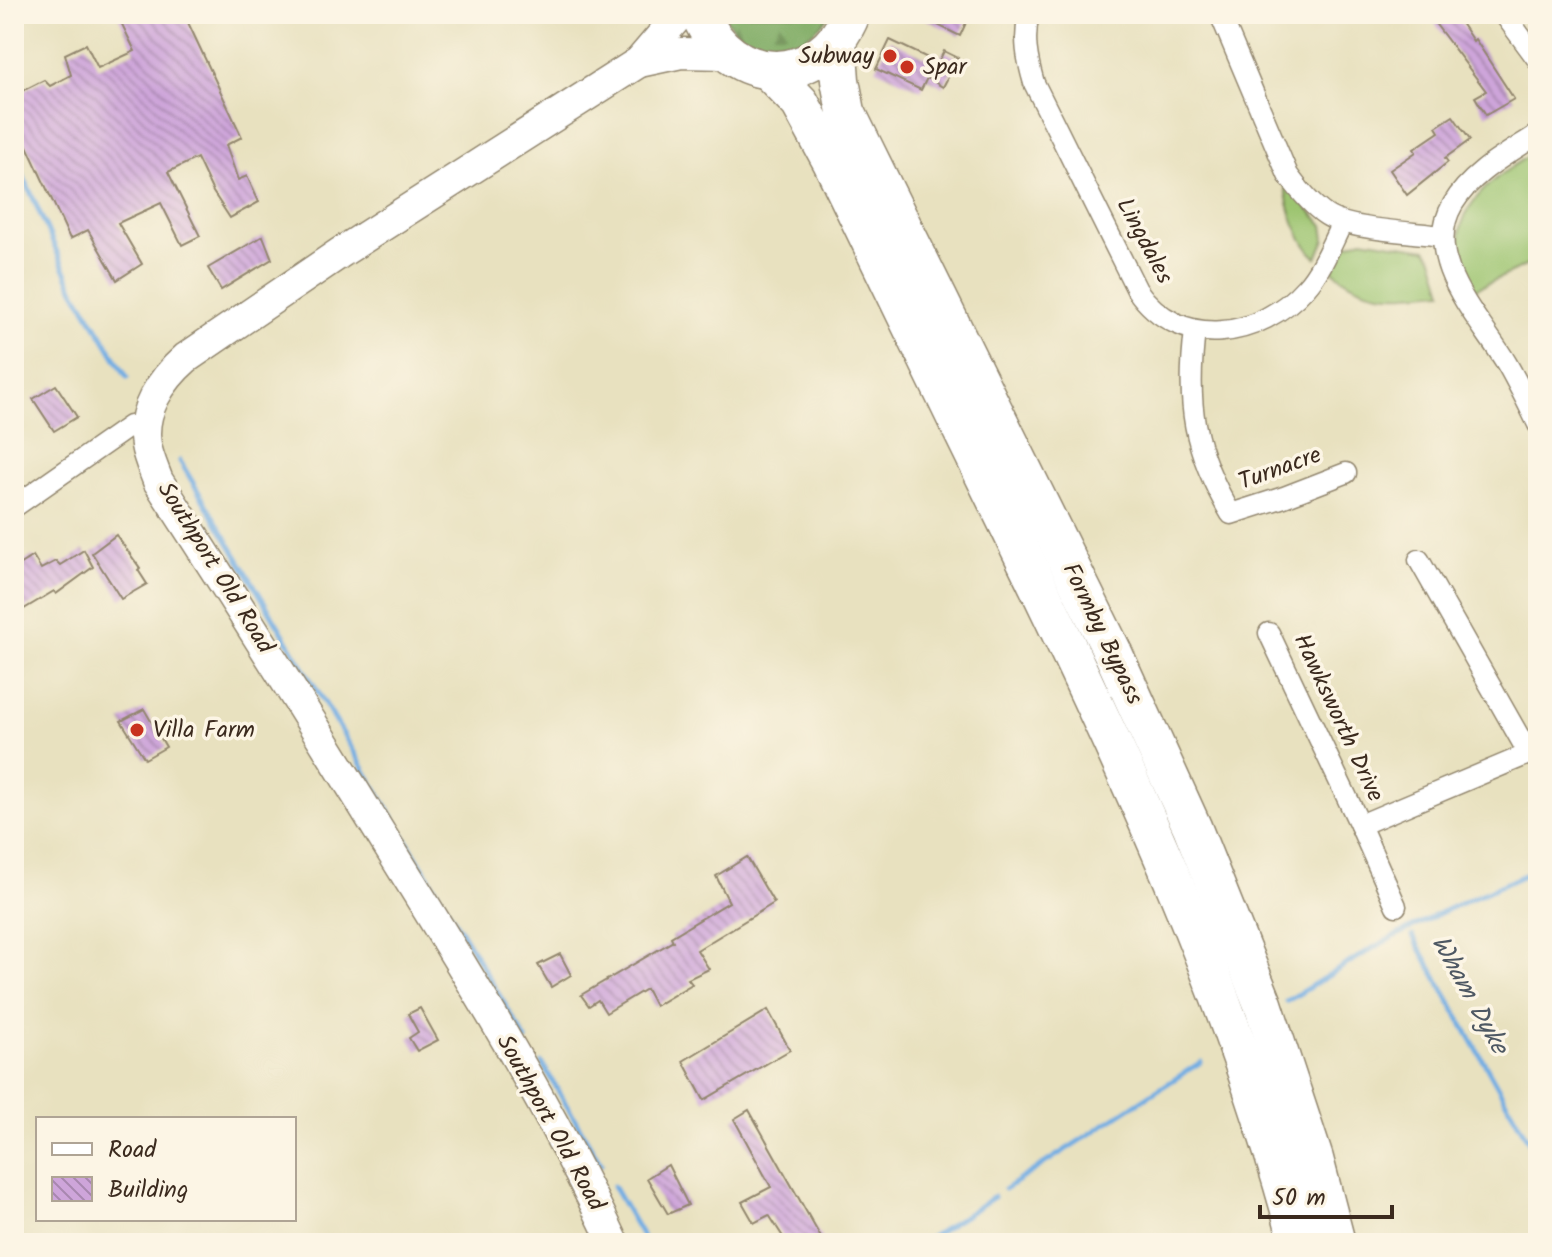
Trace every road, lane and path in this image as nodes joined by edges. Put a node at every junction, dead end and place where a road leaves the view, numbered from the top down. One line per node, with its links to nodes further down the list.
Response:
1 (680, 14): 9 (street)
2 (700, 14): 7 (highway)
3 (1029, 14): 14 (street, Lingdales)
4 (1220, 14): 12 (street)
5 (1504, 14): 8 (street)
6 (844, 27): 10 (highway); 26 (highway, Formby Bypass)
7 (727, 54): 9 (street); 10 (highway)
8 (1538, 60)
9 (639, 62): 16 (street)
10 (768, 70): 25 (highway, Formby Bypass)
11 (1538, 134): 13 (street)
12 (1342, 223): 13 (street); 14 (street, Lingdales)
13 (1442, 236): 15 (street)
14 (1195, 331): 17 (street, Turnacre)
15 (1538, 424)
16 (145, 425): 18 (street); 24 (street, Southport Old Road)
17 (1346, 473)
18 (14, 507)
19 (1419, 560): 21 (street)
20 (1269, 633): 22 (street, Hawksworth Drive)
21 (1533, 752): 22 (street, Hawksworth Drive)
22 (1360, 825): 23 (street, Hawksworth Drive)
23 (1396, 906)
24 (614, 1243)
25 (1299, 1243)
26 (1336, 1243)

